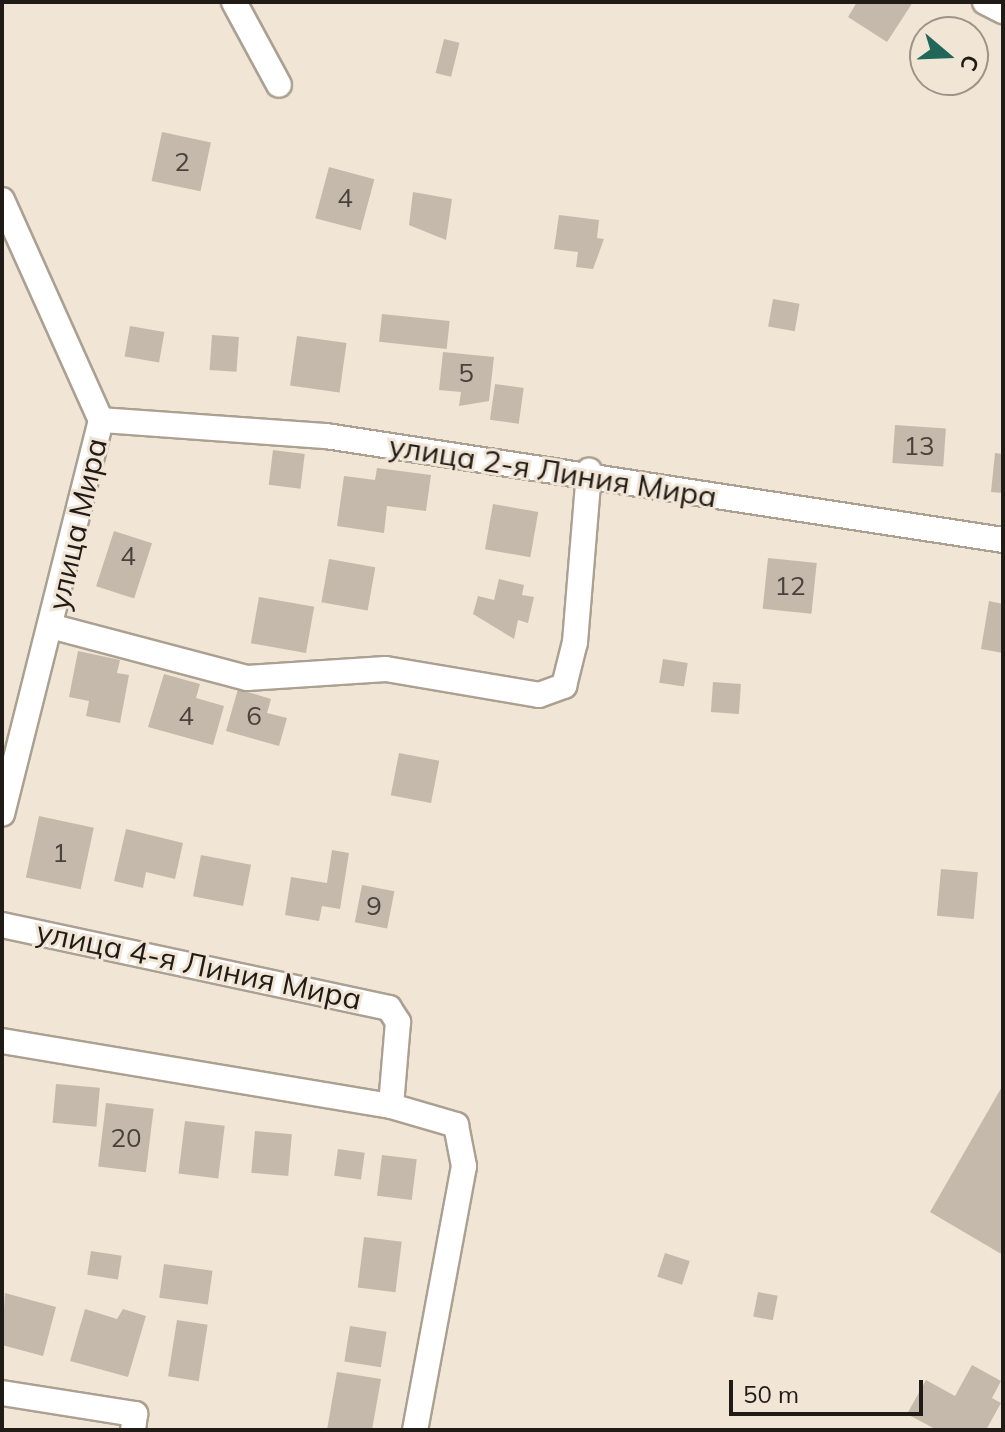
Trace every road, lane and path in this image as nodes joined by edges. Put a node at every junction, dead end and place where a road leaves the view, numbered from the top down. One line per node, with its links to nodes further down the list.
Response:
1 (234, 2): 4 (street)
2 (985, 2): 3 (street)
3 (1003, 11)
4 (279, 85)
5 (2, 200): 6 (street, улица Мира)
6 (101, 420): 7 (street, улица 2-я Линия Мира); 9 (street, улица Мира)
7 (589, 471): 8 (street, улица 2-я Линия Мира); 9 (street)
8 (1003, 540)
9 (54, 627): 10 (street, улица Мира)
10 (2, 814)
11 (2, 925): 13 (street, улица 4-я Линия Мира)
12 (2, 1041): 13 (street)
13 (391, 1106): 16 (street)
14 (2, 1393): 15 (street)
15 (133, 1430)
16 (415, 1430)

